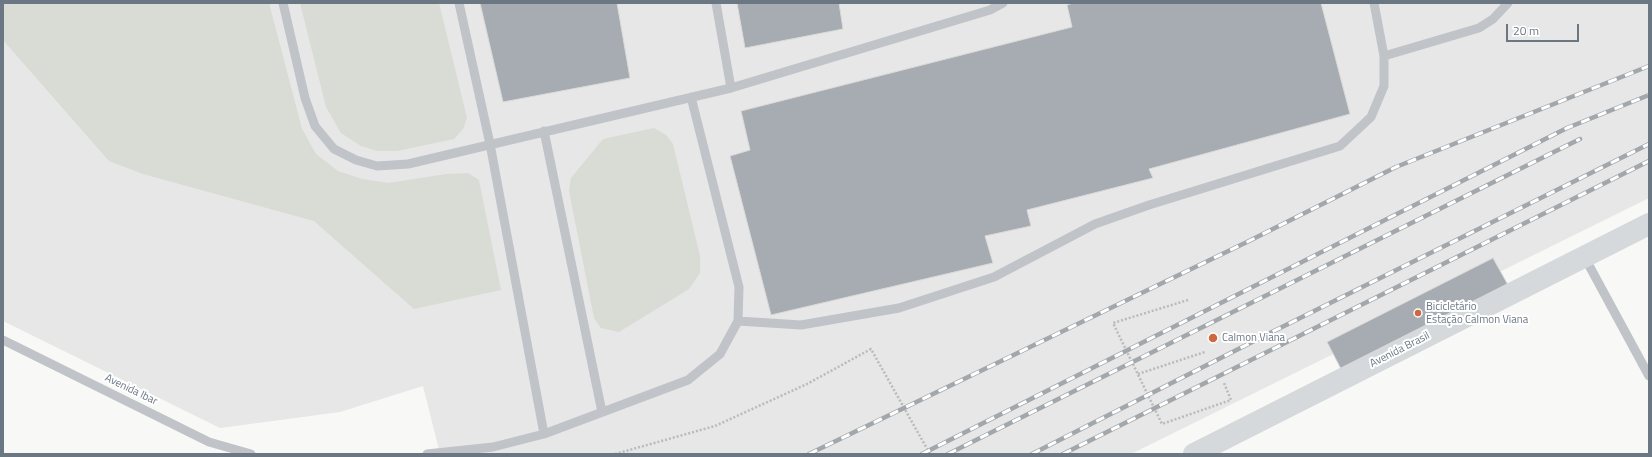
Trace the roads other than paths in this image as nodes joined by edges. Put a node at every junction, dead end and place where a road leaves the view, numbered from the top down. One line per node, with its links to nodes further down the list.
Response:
1 (283, 3): 11 (lane)
2 (460, 3): 11 (lane)
3 (716, 3): 8 (lane)
4 (1002, 3): 8 (lane)
5 (1374, 3): 7 (lane)
6 (1508, 3): 7 (lane)
7 (1384, 56): 14 (lane)
8 (731, 88): 9 (lane)
9 (691, 97): 10 (lane); 14 (lane)
10 (544, 131): 11 (lane); 17 (lane)
11 (490, 144): 18 (lane)
12 (1649, 224): 13 (main road, Avenida Brasil)
13 (1585, 258): 16 (lane); 21 (main road, Avenida Brasil)
14 (738, 321): 17 (lane)
15 (3, 340): 19 (lane, Avenida Ibar)
16 (1649, 376)
17 (602, 412): 18 (lane)
18 (544, 434): 20 (lane)
19 (251, 454)
20 (427, 454)
21 (1194, 454)

